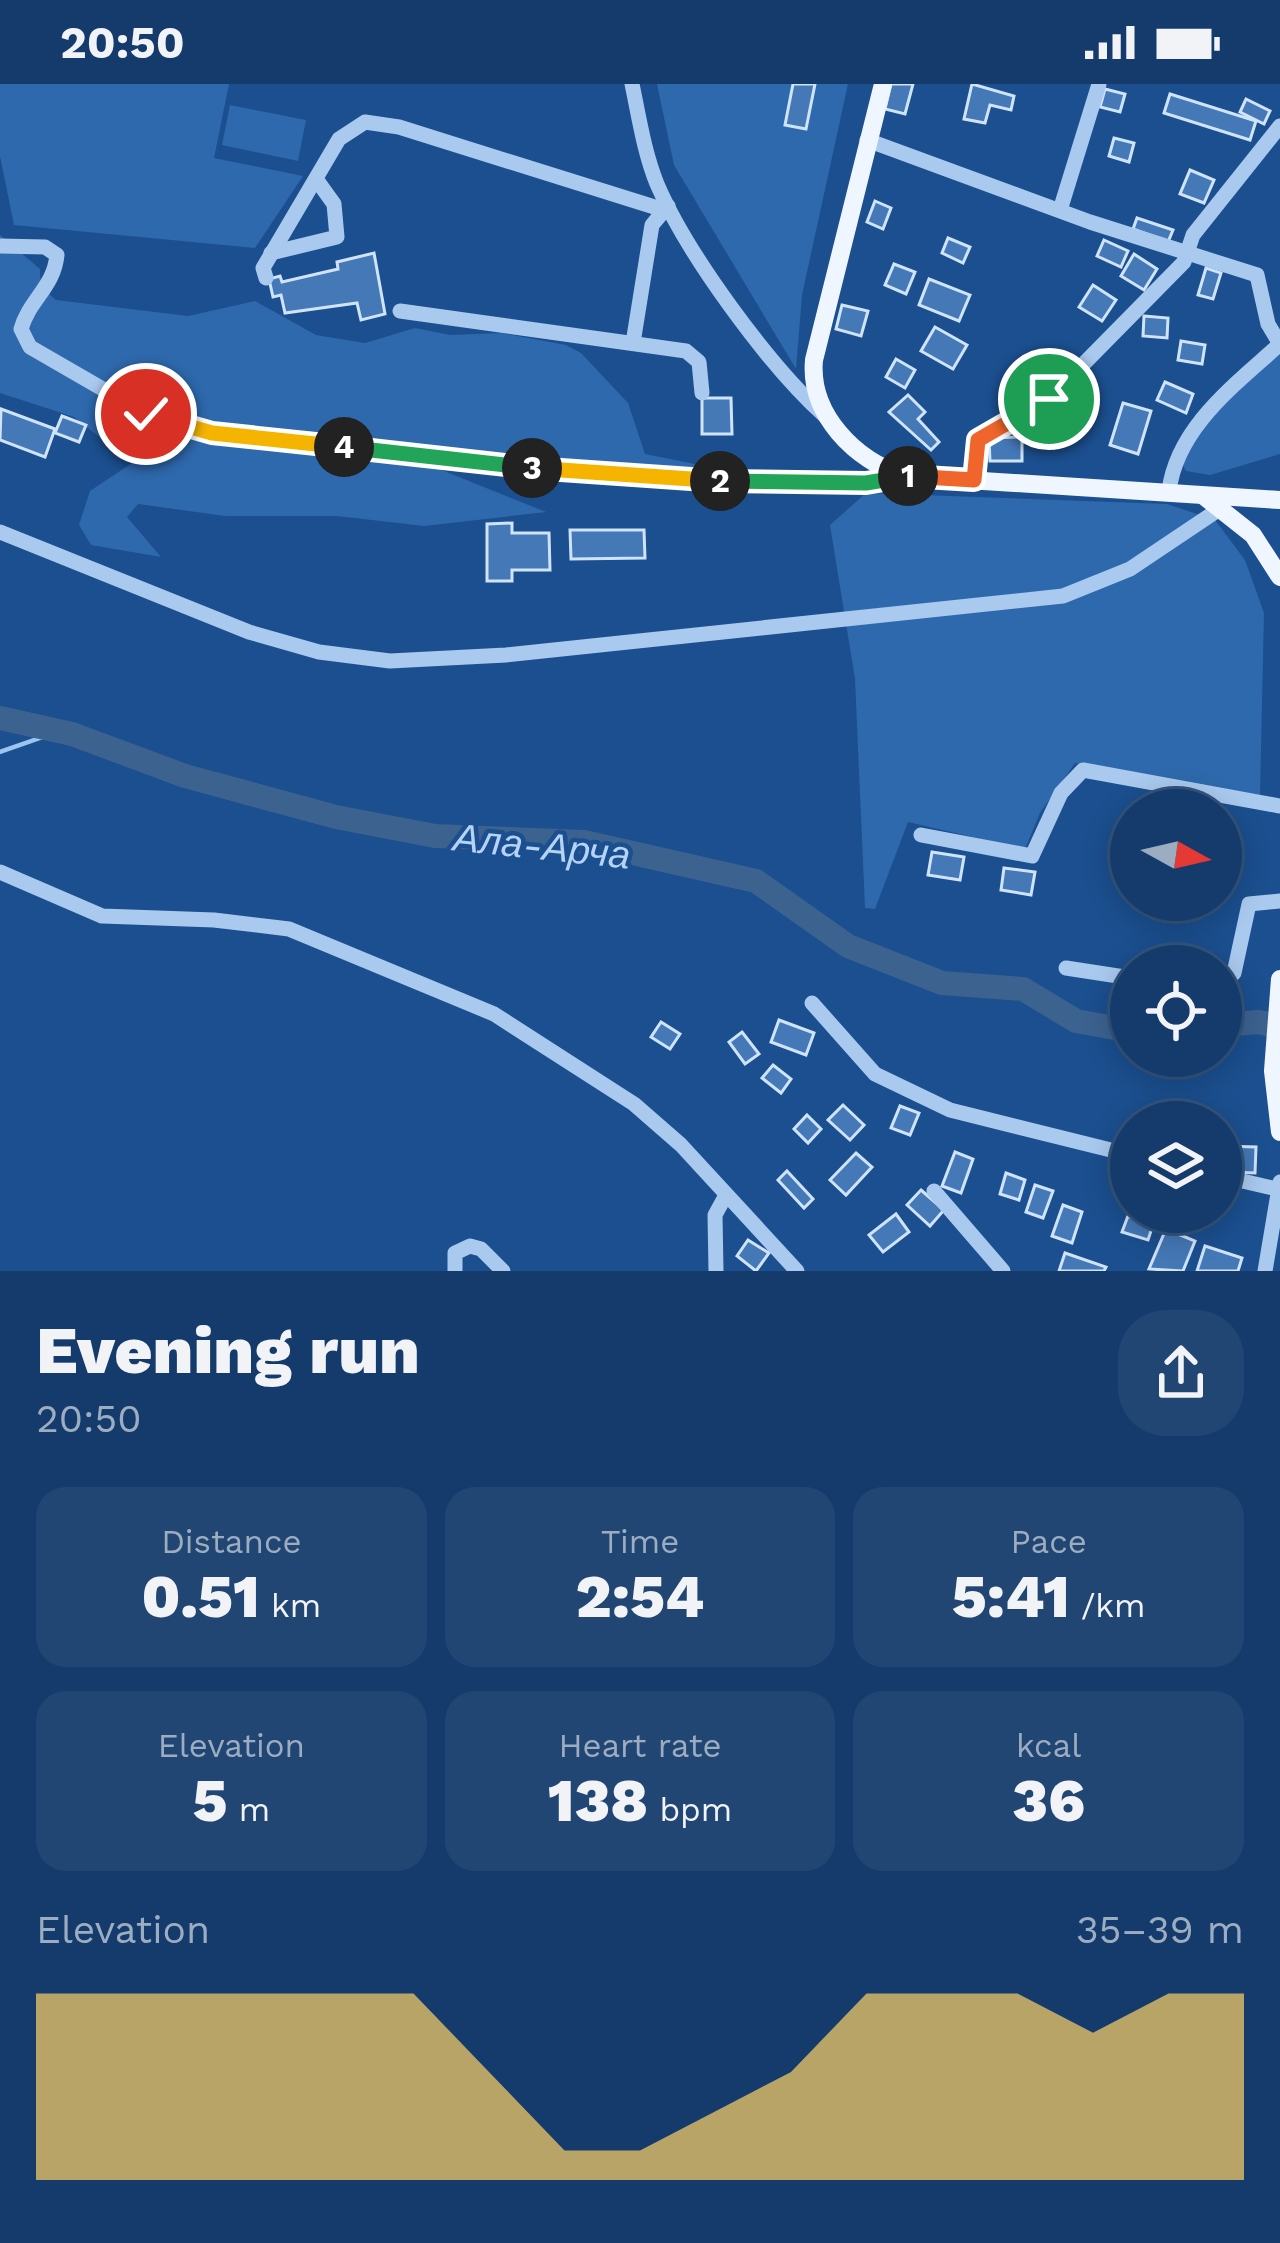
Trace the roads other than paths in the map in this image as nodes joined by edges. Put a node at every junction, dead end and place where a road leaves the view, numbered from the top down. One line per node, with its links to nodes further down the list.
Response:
1 (632, 84): 8 (street)
2 (883, 84): 5 (main road)
3 (1099, 84): 7 (street)
4 (1280, 126): 10 (street)
5 (867, 140): 7 (street); 17 (main road)
6 (316, 178): 8 (street); 11 (street); 11 (street)
7 (1061, 207): 10 (street)
8 (666, 208): 14 (street); 17 (street)
9 (0, 246): 18 (street)
10 (1188, 252): 15 (street); 19 (street)
11 (271, 253): 12 (street)
12 (266, 278)
13 (400, 311): 14 (street)
14 (633, 343): 16 (street)
15 (1280, 344): 20 (street)
16 (703, 393)
17 (832, 423): 18 (main road)
18 (905, 476): 19 (main road)
19 (974, 480): 20 (main road)
20 (1168, 490): 21 (main road)
21 (1201, 494): 22 (main road); 23 (main road)
22 (1280, 500)
23 (1221, 508): 24 (street); 25 (main road)
24 (0, 532)
25 (1280, 578)
26 (1280, 806): 27 (street)
27 (921, 836)
28 (0, 872): 41 (street)
29 (1280, 901): 30 (street)
30 (1240, 945)
31 (1066, 968): 32 (street)
32 (1110, 975)
33 (1280, 979): 34 (main road)
34 (1280, 990): 36 (main road)
35 (812, 1003): 37 (street)
36 (1280, 1132)
37 (1110, 1150)
38 (1242, 1180): 39 (street)
39 (1279, 1186): 42 (street)
40 (934, 1191): 47 (street)
41 (726, 1196): 45 (street); 46 (street)
42 (1270, 1265)
43 (455, 1271): 44 (street)
44 (502, 1271)
45 (716, 1271)
46 (797, 1271)
47 (1003, 1271)

